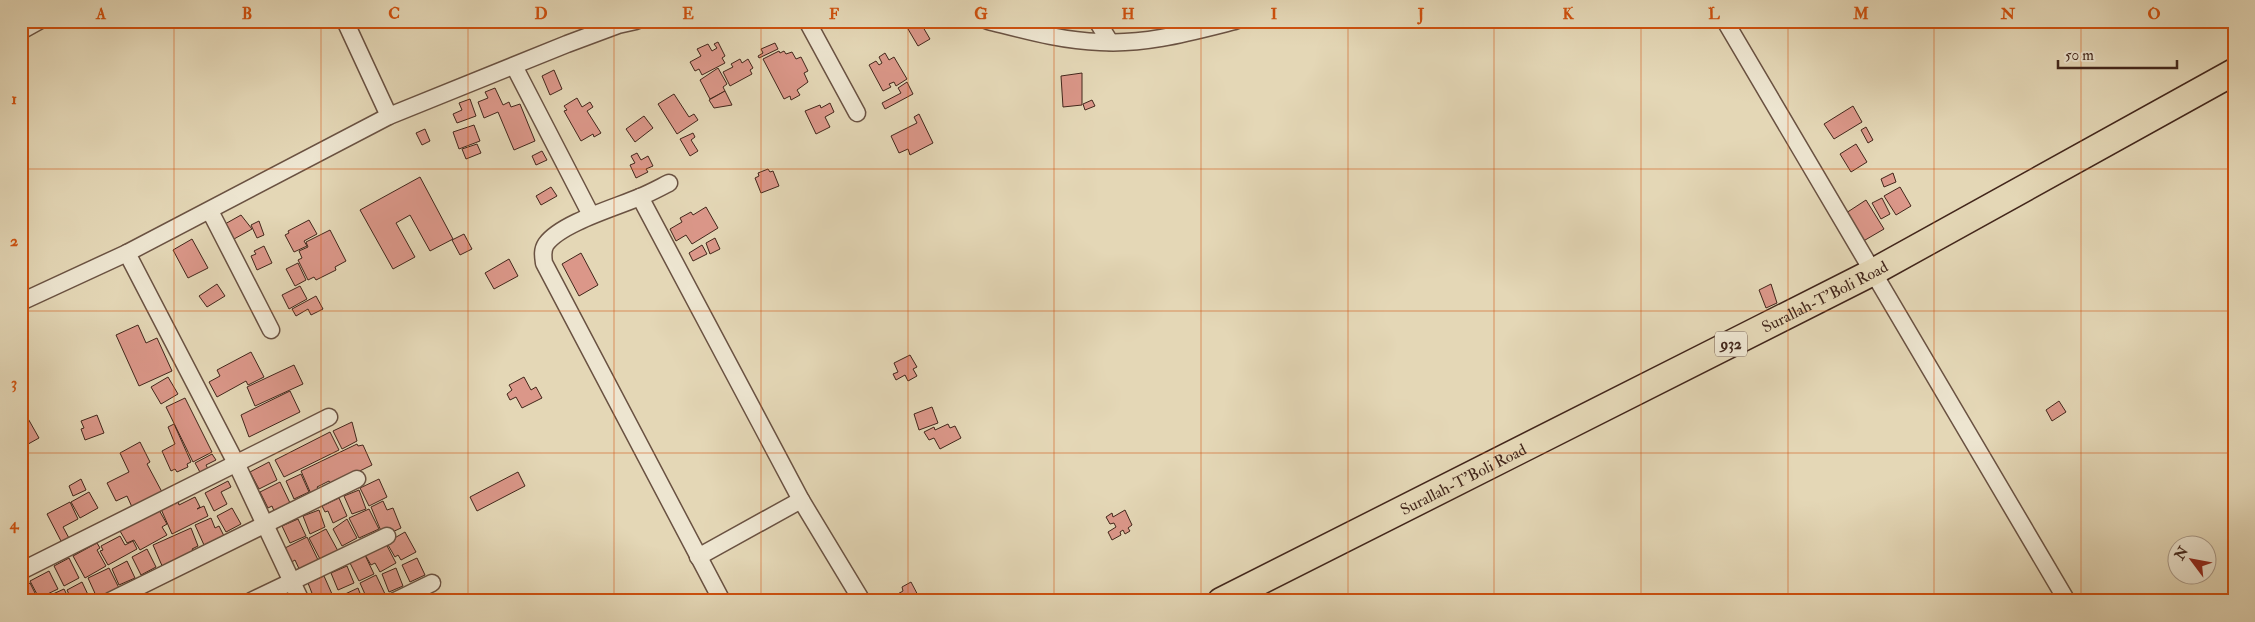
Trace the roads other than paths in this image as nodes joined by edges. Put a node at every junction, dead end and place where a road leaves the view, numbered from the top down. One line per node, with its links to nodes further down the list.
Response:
1 (39, 21): 9 (street)
2 (345, 21): 14 (street)
3 (636, 21): 11 (street)
4 (807, 21): 13 (street)
5 (988, 21): 10 (street)
6 (1097, 21): 10 (street)
7 (1235, 21): 10 (street)
8 (1725, 21): 20 (street)
9 (21, 31)
10 (1110, 42)
11 (514, 66): 14 (street); 18 (street)
12 (2234, 72): 20 (main road, Surallah-T'Boli Road / 932)
13 (857, 114)
14 (389, 116): 17 (street)
15 (668, 183): 16 (street)
16 (640, 197): 18 (street); 26 (street)
17 (210, 211): 19 (street); 22 (street)
18 (592, 215): 29 (street)
19 (126, 253): 21 (street); 24 (street)
20 (1873, 272): 39 (main road, Surallah-T'Boli Road / 932); 40 (street)
21 (21, 302)
22 (271, 330)
23 (330, 417): 24 (street)
24 (236, 463): 27 (street); 30 (street)
25 (357, 479): 27 (street)
26 (801, 500): 29 (street); 38 (street)
27 (266, 523): 31 (street); 33 (street)
28 (387, 536): 31 (street)
29 (698, 557): 37 (street)
30 (21, 571)
31 (292, 580): 34 (street); 35 (street)
32 (432, 583): 36 (street)
33 (110, 601)
34 (250, 601)
35 (301, 601)
36 (394, 601)
37 (722, 601)
38 (862, 601)
39 (1221, 601)
40 (2067, 601)

